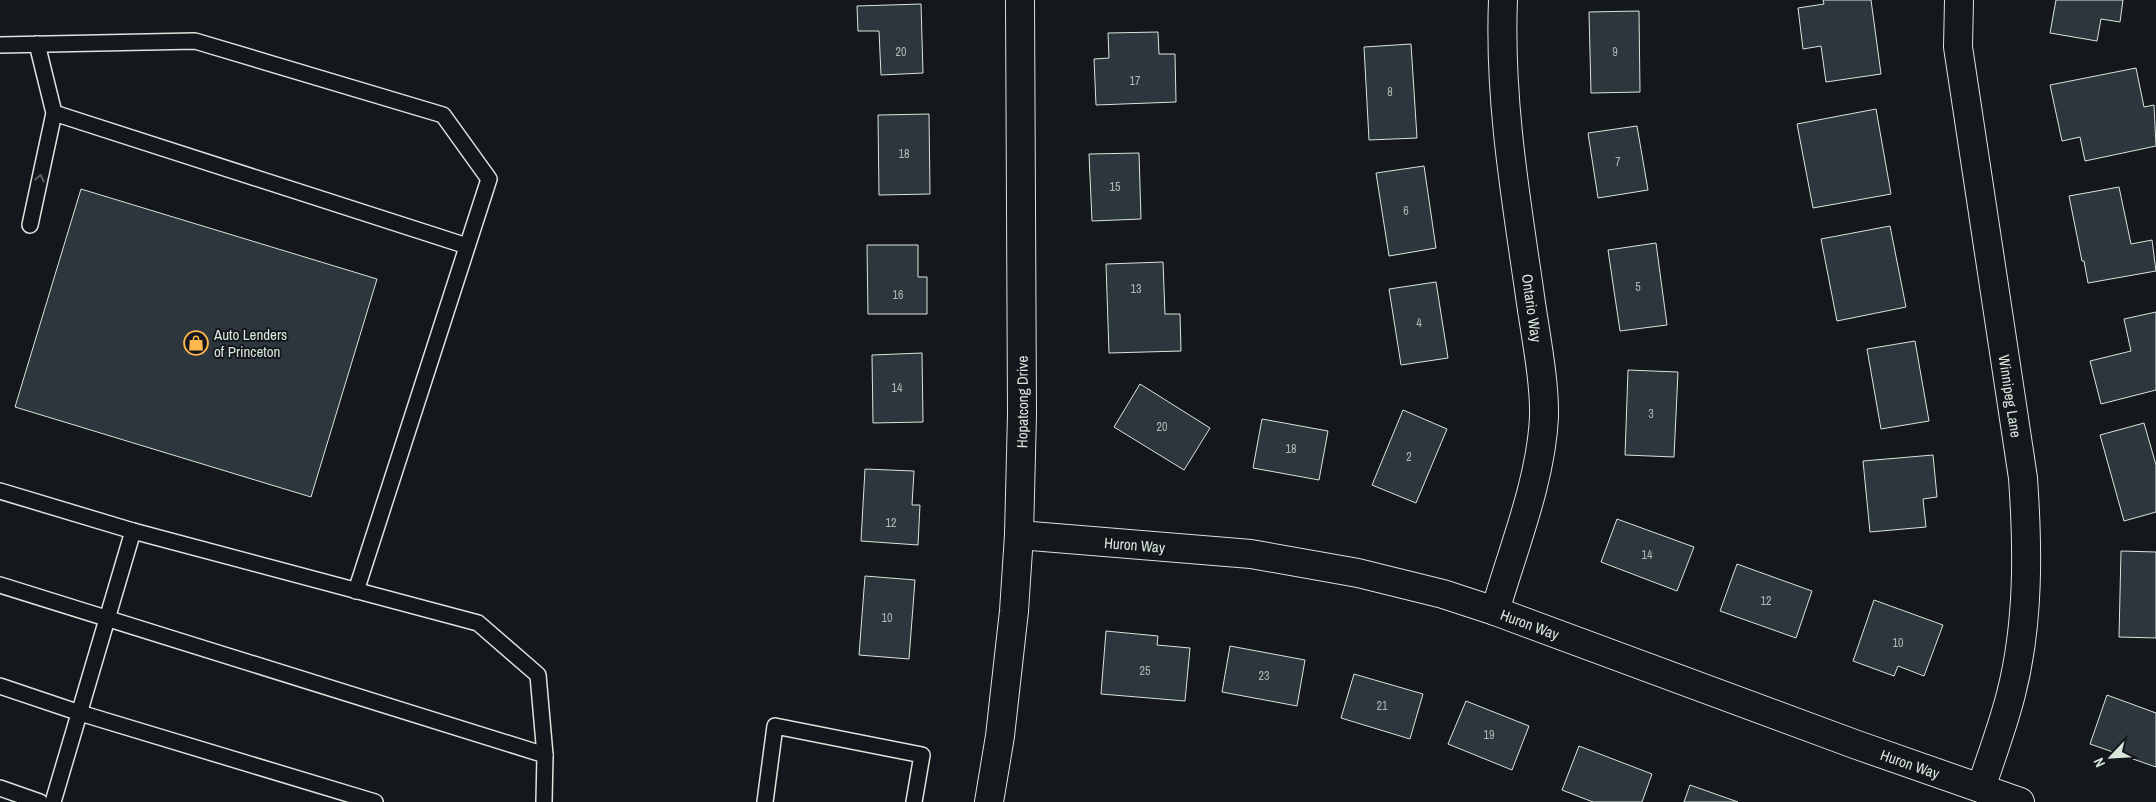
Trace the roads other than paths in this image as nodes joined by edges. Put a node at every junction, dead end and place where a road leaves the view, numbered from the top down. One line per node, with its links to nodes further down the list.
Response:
1 (1020, 0): 11 (street, Hopatcong Drive)
2 (1502, 0): 14 (street, Ontario Way)
3 (1959, 0): 20 (street, Winnipeg Lane)
4 (0, 44): 5 (lane)
5 (37, 44): 6 (lane); 8 (lane)
6 (54, 113): 7 (lane, one-way to 6); 8 (lane)
7 (30, 225)
8 (467, 246): 13 (lane)
9 (0, 491): 10 (lane)
10 (134, 531): 13 (lane); 15 (lane)
11 (1019, 535): 14 (street, Huron Way); 27 (street, Hopatcong Drive)
12 (0, 585): 15 (lane)
13 (356, 591): 18 (lane)
14 (1495, 611): 20 (street, Huron Way)
15 (108, 618): 17 (lane); 18 (lane)
16 (0, 686): 17 (lane)
17 (80, 713): 22 (lane); 23 (lane)
18 (545, 755): 24 (lane)
19 (0, 788): 21 (lane)
20 (1981, 788): 28 (street, Huron Way)
21 (40, 802)
22 (53, 802)
23 (375, 802)
24 (544, 802)
25 (764, 802): 26 (lane)
26 (914, 802)
27 (989, 802)
28 (2020, 802)

